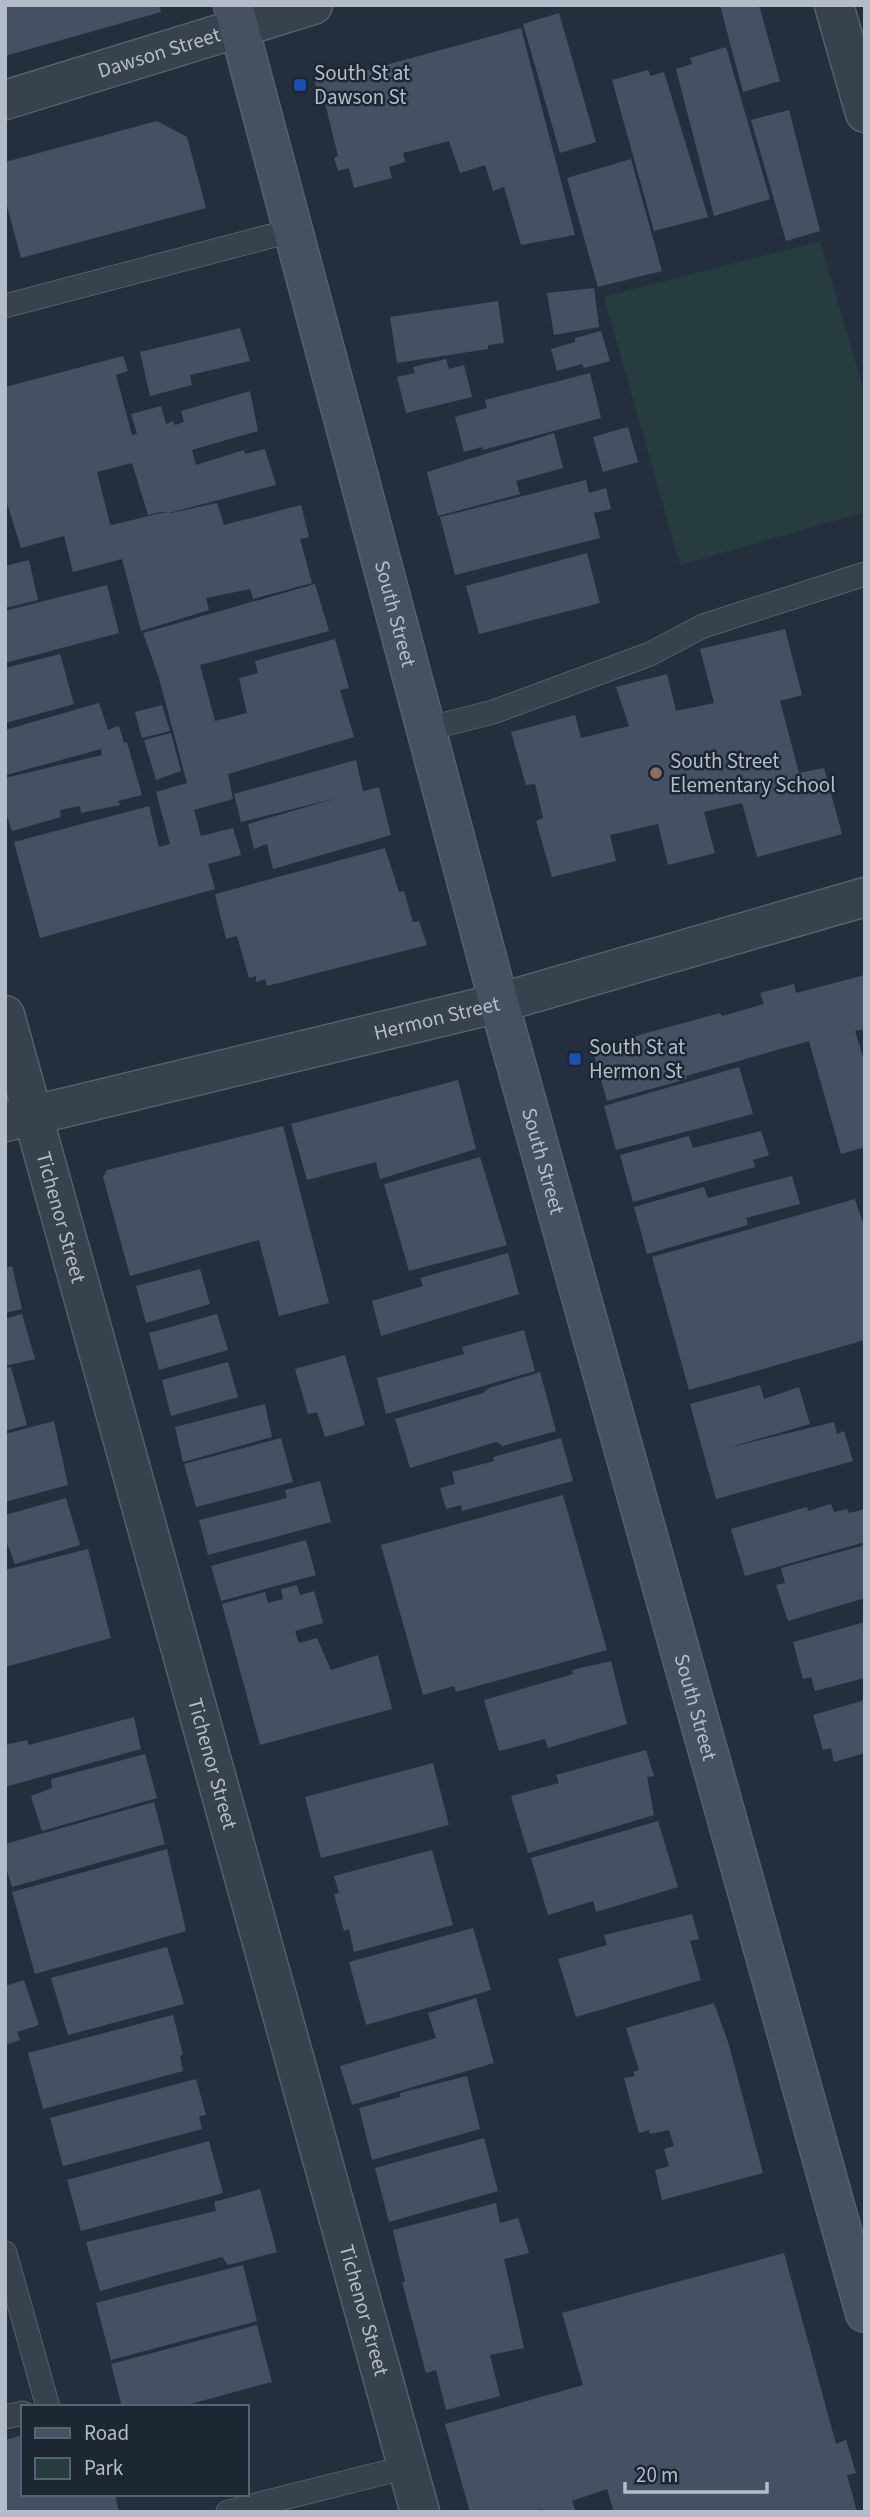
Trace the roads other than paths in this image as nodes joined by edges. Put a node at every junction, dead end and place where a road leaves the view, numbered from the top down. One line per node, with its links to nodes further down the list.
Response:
1 (313, 5): 3 (street, Dawson Street)
2 (834, 5): 5 (street)
3 (236, 17): 4 (street, Dawson Street); 6 (main road, South Street)
4 (5, 100)
5 (865, 113)
6 (294, 230): 7 (lane); 9 (main road, South Street)
7 (5, 306)
8 (865, 574): 9 (lane)
9 (426, 729): 11 (main road, South Street)
10 (865, 897): 11 (street, Hermon Street)
11 (499, 1003): 13 (street, Hermon Street); 15 (main road, South Street)
12 (5, 1015): 13 (street, Tichenor Street)
13 (19, 1119): 17 (street, Tichenor Street)
14 (5, 2253): 16 (lane)
15 (865, 2313)
16 (47, 2405)
17 (407, 2467): 18 (lane); 19 (street, Tichenor Street)
18 (226, 2512)
19 (420, 2512)

